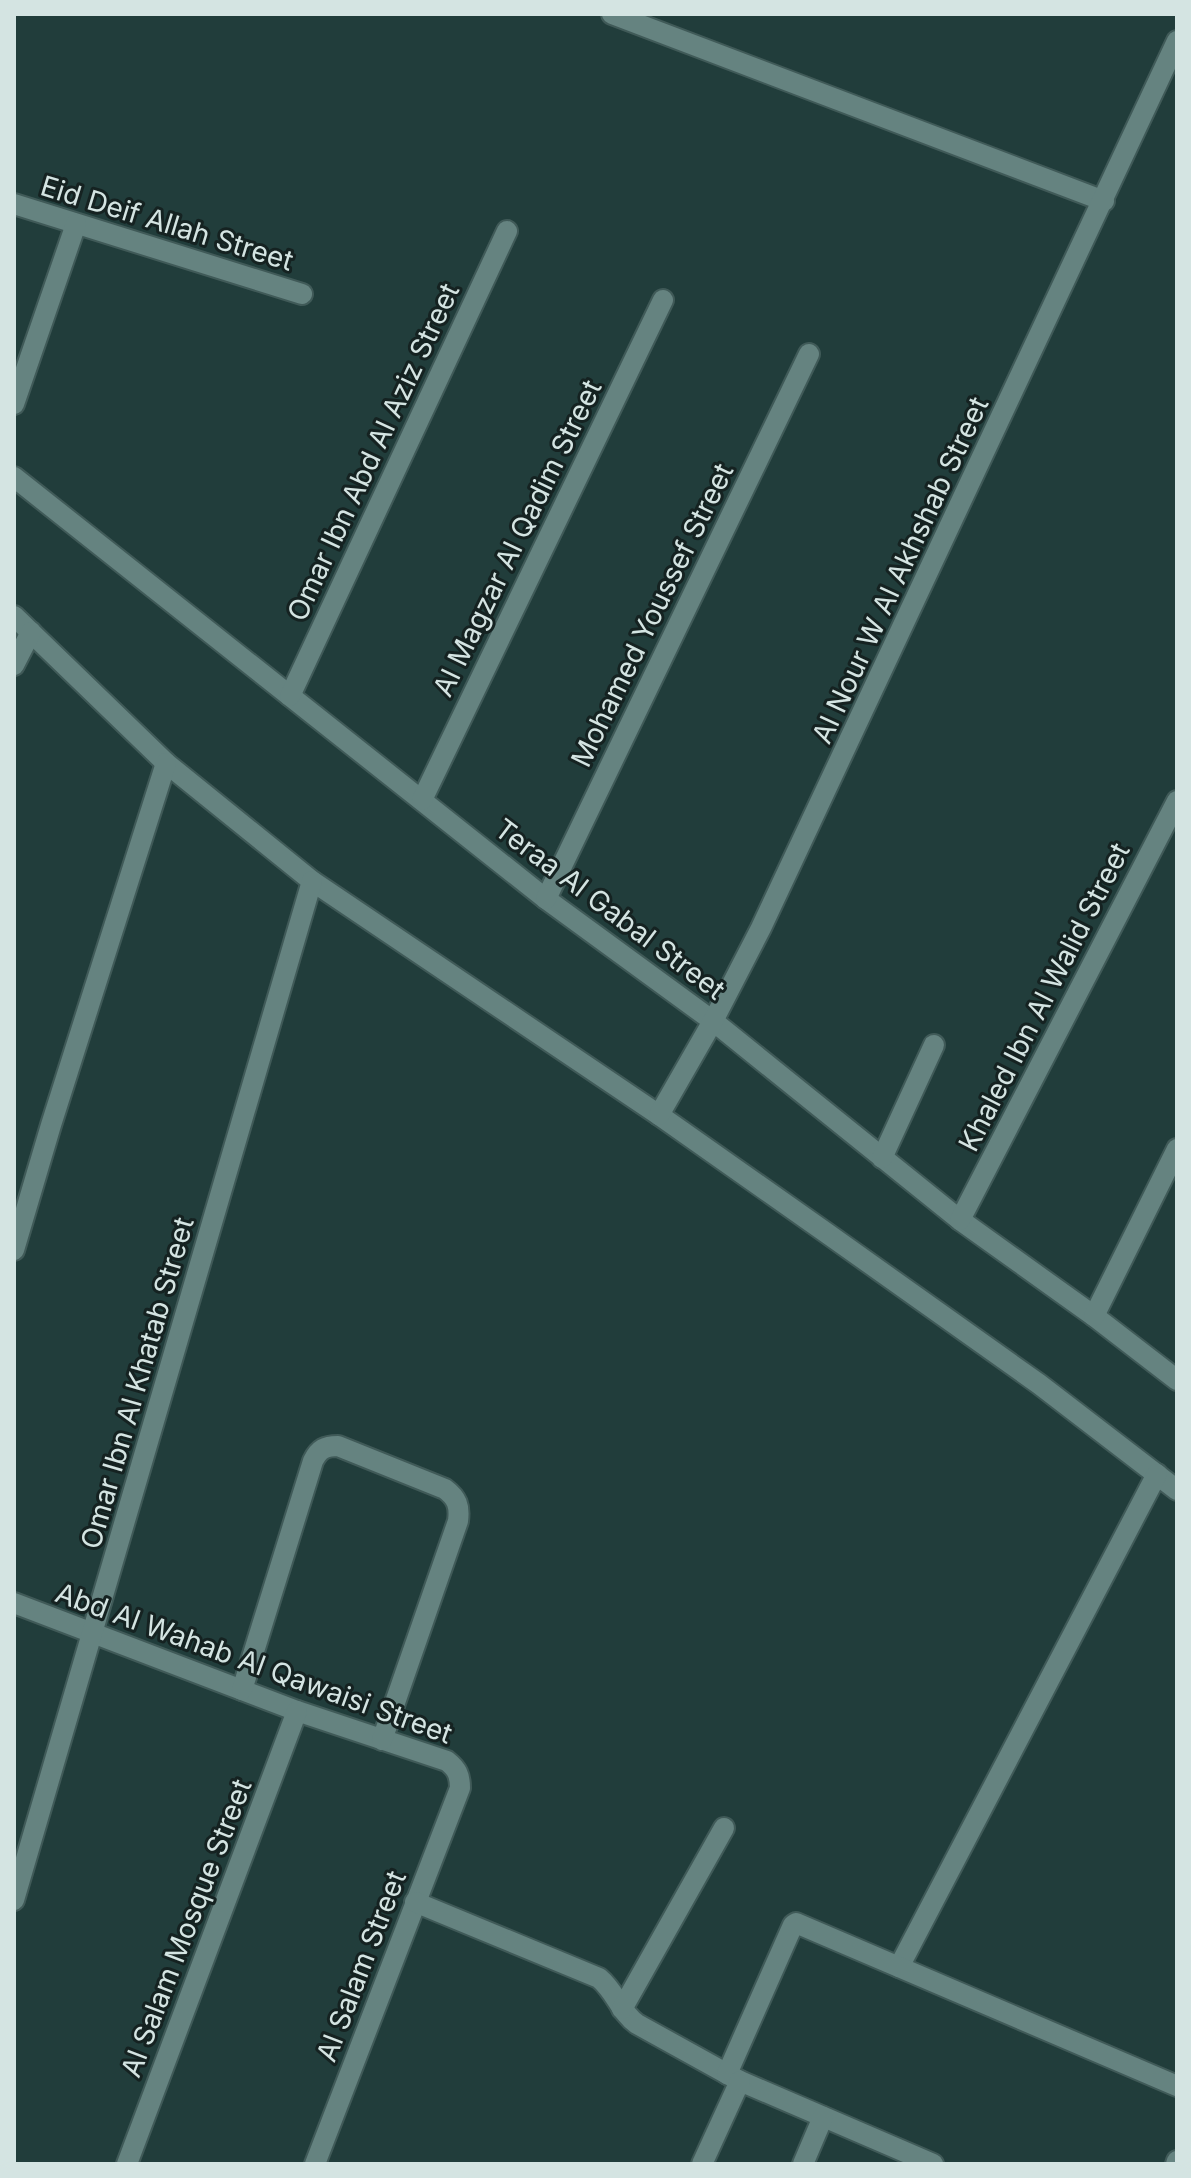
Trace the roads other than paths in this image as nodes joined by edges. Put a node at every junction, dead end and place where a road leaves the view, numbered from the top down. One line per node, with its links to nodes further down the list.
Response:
1 (612, 14): 3 (street)
2 (1177, 41): 3 (street, Al Nour W Al Akhshab Street)
3 (1104, 201): 21 (street, Al Nour W Al Akhshab Street)
4 (14, 204): 5 (street, Eid Deif Allah Street)
5 (76, 224): 7 (street, Eid Deif Allah Street); 10 (street)
6 (507, 231): 15 (street, Omar Ibn Abd Al Aziz Street)
7 (302, 294)
8 (663, 300): 17 (street, Al Magzar Al Qadim Street)
9 (809, 354): 20 (street, Mohamed Youssef Street)
10 (14, 404)
11 (14, 477): 15 (street, Teraa Al Gabal Street)
12 (14, 616): 13 (street)
13 (31, 632): 14 (street); 16 (street)
14 (14, 665)
15 (290, 696): 17 (street, Teraa Al Gabal Street)
16 (166, 763): 19 (street); 27 (street)
17 (422, 800): 20 (street, Teraa Al Gabal Street)
18 (1177, 801): 26 (street, Khaled Ibn Al Walid Street)
19 (312, 881): 23 (street); 33 (street, Omar Ibn Al Khatab Street)
20 (546, 899): 21 (street, Teraa Al Gabal Street)
21 (713, 1021): 23 (street, Al Nour W Al Akhshab Street); 25 (street, Teraa Al Gabal Street)
22 (934, 1045): 25 (street)
23 (659, 1115): 30 (street)
24 (1177, 1149): 28 (street)
25 (882, 1158): 26 (street, Teraa Al Gabal Street)
26 (960, 1220): 28 (street, Teraa Al Gabal Street)
27 (14, 1250)
28 (1094, 1316): 29 (street, Teraa Al Gabal Street)
29 (1177, 1380)
30 (1157, 1474): 31 (street); 41 (street)
31 (1177, 1490)
32 (14, 1603): 33 (street, Abd Al Wahab Al Qawaisi Street)
33 (94, 1633): 34 (street, Abd Al Wahab Al Qawaisi Street); 39 (street, Omar Ibn Al Khatab Street)
34 (242, 1690): 35 (street, Abd Al Wahab Al Qawaisi Street); 36 (street)
35 (297, 1711): 36 (street, Abd Al Wahab Al Qawaisi Street); 46 (street, Al Salam Mosque Street)
36 (382, 1740): 37 (street, Abd Al Wahab Al Qawaisi Street)
37 (460, 1788): 40 (street, Al Salam Street)
38 (724, 1828): 42 (street)
39 (14, 1900)
40 (415, 1902): 42 (street); 47 (street, Al Salam Street)
41 (899, 1967): 43 (street); 44 (street)
42 (622, 2009): 43 (street)
43 (734, 2077): 45 (street); 48 (street)
44 (1177, 2086)
45 (823, 2117): 49 (street); 50 (street)
46 (127, 2164)
47 (315, 2164)
48 (702, 2164)
49 (803, 2164)
50 (933, 2164)

